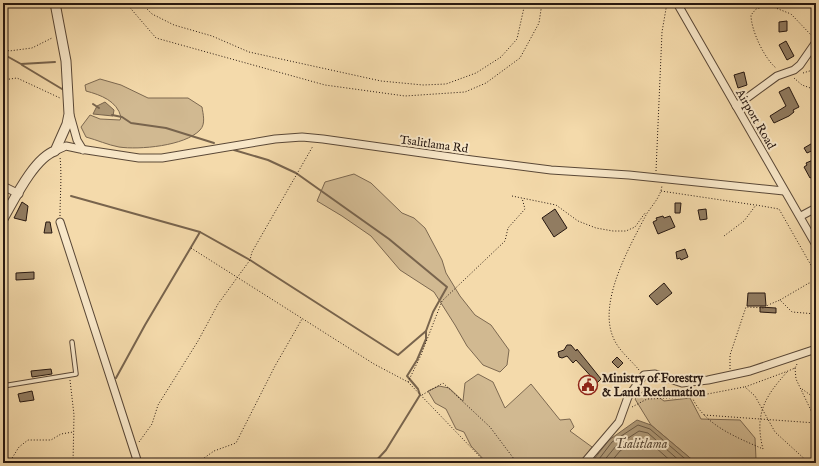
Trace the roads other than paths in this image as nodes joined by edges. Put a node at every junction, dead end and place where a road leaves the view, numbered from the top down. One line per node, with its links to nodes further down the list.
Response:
1 (55, 3): 5 (street)
2 (677, 3): 4 (street, Airport Road)
3 (816, 42): 4 (street)
4 (736, 106): 10 (street, Airport Road)
5 (69, 114): 6 (street); 7 (street)
6 (76, 137): 7 (street); 7 (street); 8 (street)
7 (63, 144): 8 (street, Tsalitlama Rd); 11 (street)
8 (83, 150): 10 (street, Tsalitlama Rd)
9 (3, 186): 11 (street)
10 (784, 191): 13 (street, Airport Road)
11 (19, 194): 14 (street)
12 (816, 208): 13 (street)
13 (801, 216): 16 (street, Airport Road)
14 (3, 219)
15 (60, 222): 20 (street)
16 (816, 245)
17 (72, 342): 19 (lane)
18 (816, 349): 21 (street)
19 (3, 386)
20 (138, 463)
21 (584, 463)

